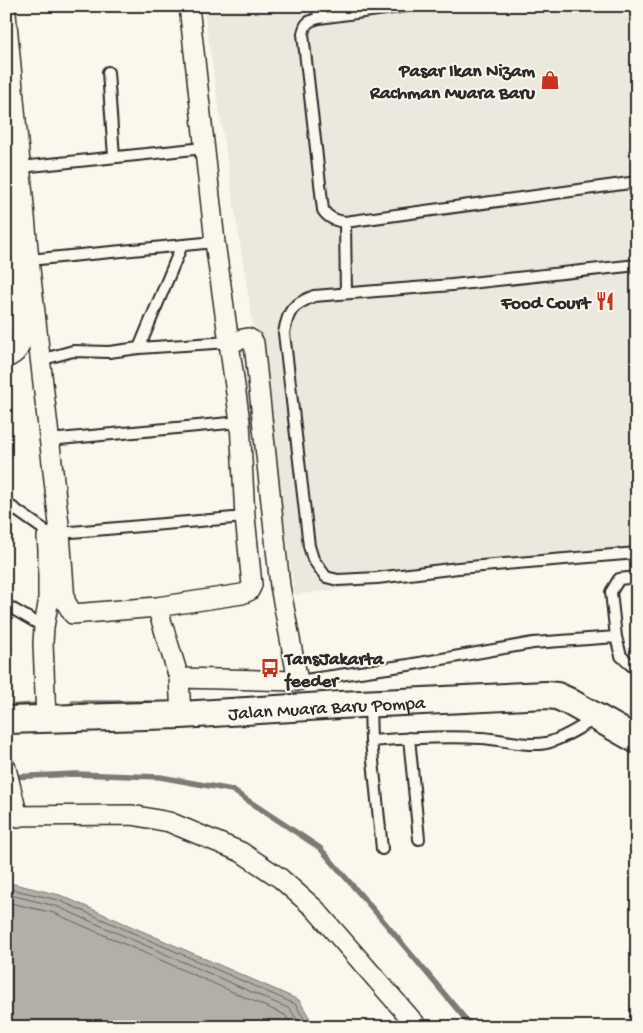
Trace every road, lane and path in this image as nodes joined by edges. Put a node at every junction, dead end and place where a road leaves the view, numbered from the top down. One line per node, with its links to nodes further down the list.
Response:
1 (188, 6): 7 (street)
2 (318, 6): 5 (lane)
3 (407, 6): 5 (lane)
4 (6, 13): 9 (street)
5 (318, 18): 12 (lane)
6 (108, 72): 8 (lane)
7 (204, 148): 8 (lane); 13 (street)
8 (114, 157): 9 (lane)
9 (21, 167): 15 (street)
10 (637, 182): 12 (lane)
11 (6, 196): 20 (street)
12 (345, 222): 17 (lane)
13 (215, 242): 14 (lane); 18 (street)
14 (182, 246): 15 (lane); 19 (lane)
15 (29, 260): 21 (street)
16 (637, 266): 17 (lane)
17 (346, 293): 27 (lane)
18 (229, 342): 19 (lane); 22 (street); 35 (street)
19 (139, 348): 21 (lane)
20 (6, 358)
21 (40, 360): 23 (street)
22 (240, 422): 23 (lane); 25 (street)
23 (49, 440): 26 (street)
24 (6, 503): 26 (lane)
25 (246, 517): 26 (lane); 30 (street)
26 (53, 535): 30 (street); 31 (street)
27 (637, 553)
28 (637, 577): 32 (lane)
29 (6, 605): 31 (lane)
30 (157, 607): 34 (street)
31 (44, 627): 39 (street)
32 (616, 636): 33 (lane); 35 (lane)
33 (637, 665)
34 (179, 678): 35 (street); 37 (street)
35 (298, 681)
36 (370, 704): 37 (street, Jalan Muara Baru Pompa); 38 (street, Jalan Muara Baru Pompa); 42 (lane)
37 (180, 709): 39 (street, Jalan Muara Baru Pompa)
38 (596, 717): 41 (lane); 43 (street, Jalan Muara Baru Pompa)
39 (46, 719): 40 (street, Jalan Muara Baru Pompa)
40 (6, 720)
41 (409, 738): 42 (lane); 46 (lane)
42 (371, 740): 47 (lane)
43 (637, 740)
44 (6, 768): 45 (street)
45 (12, 817): 48 (street)
46 (419, 839)
47 (382, 849)
48 (418, 1027)

